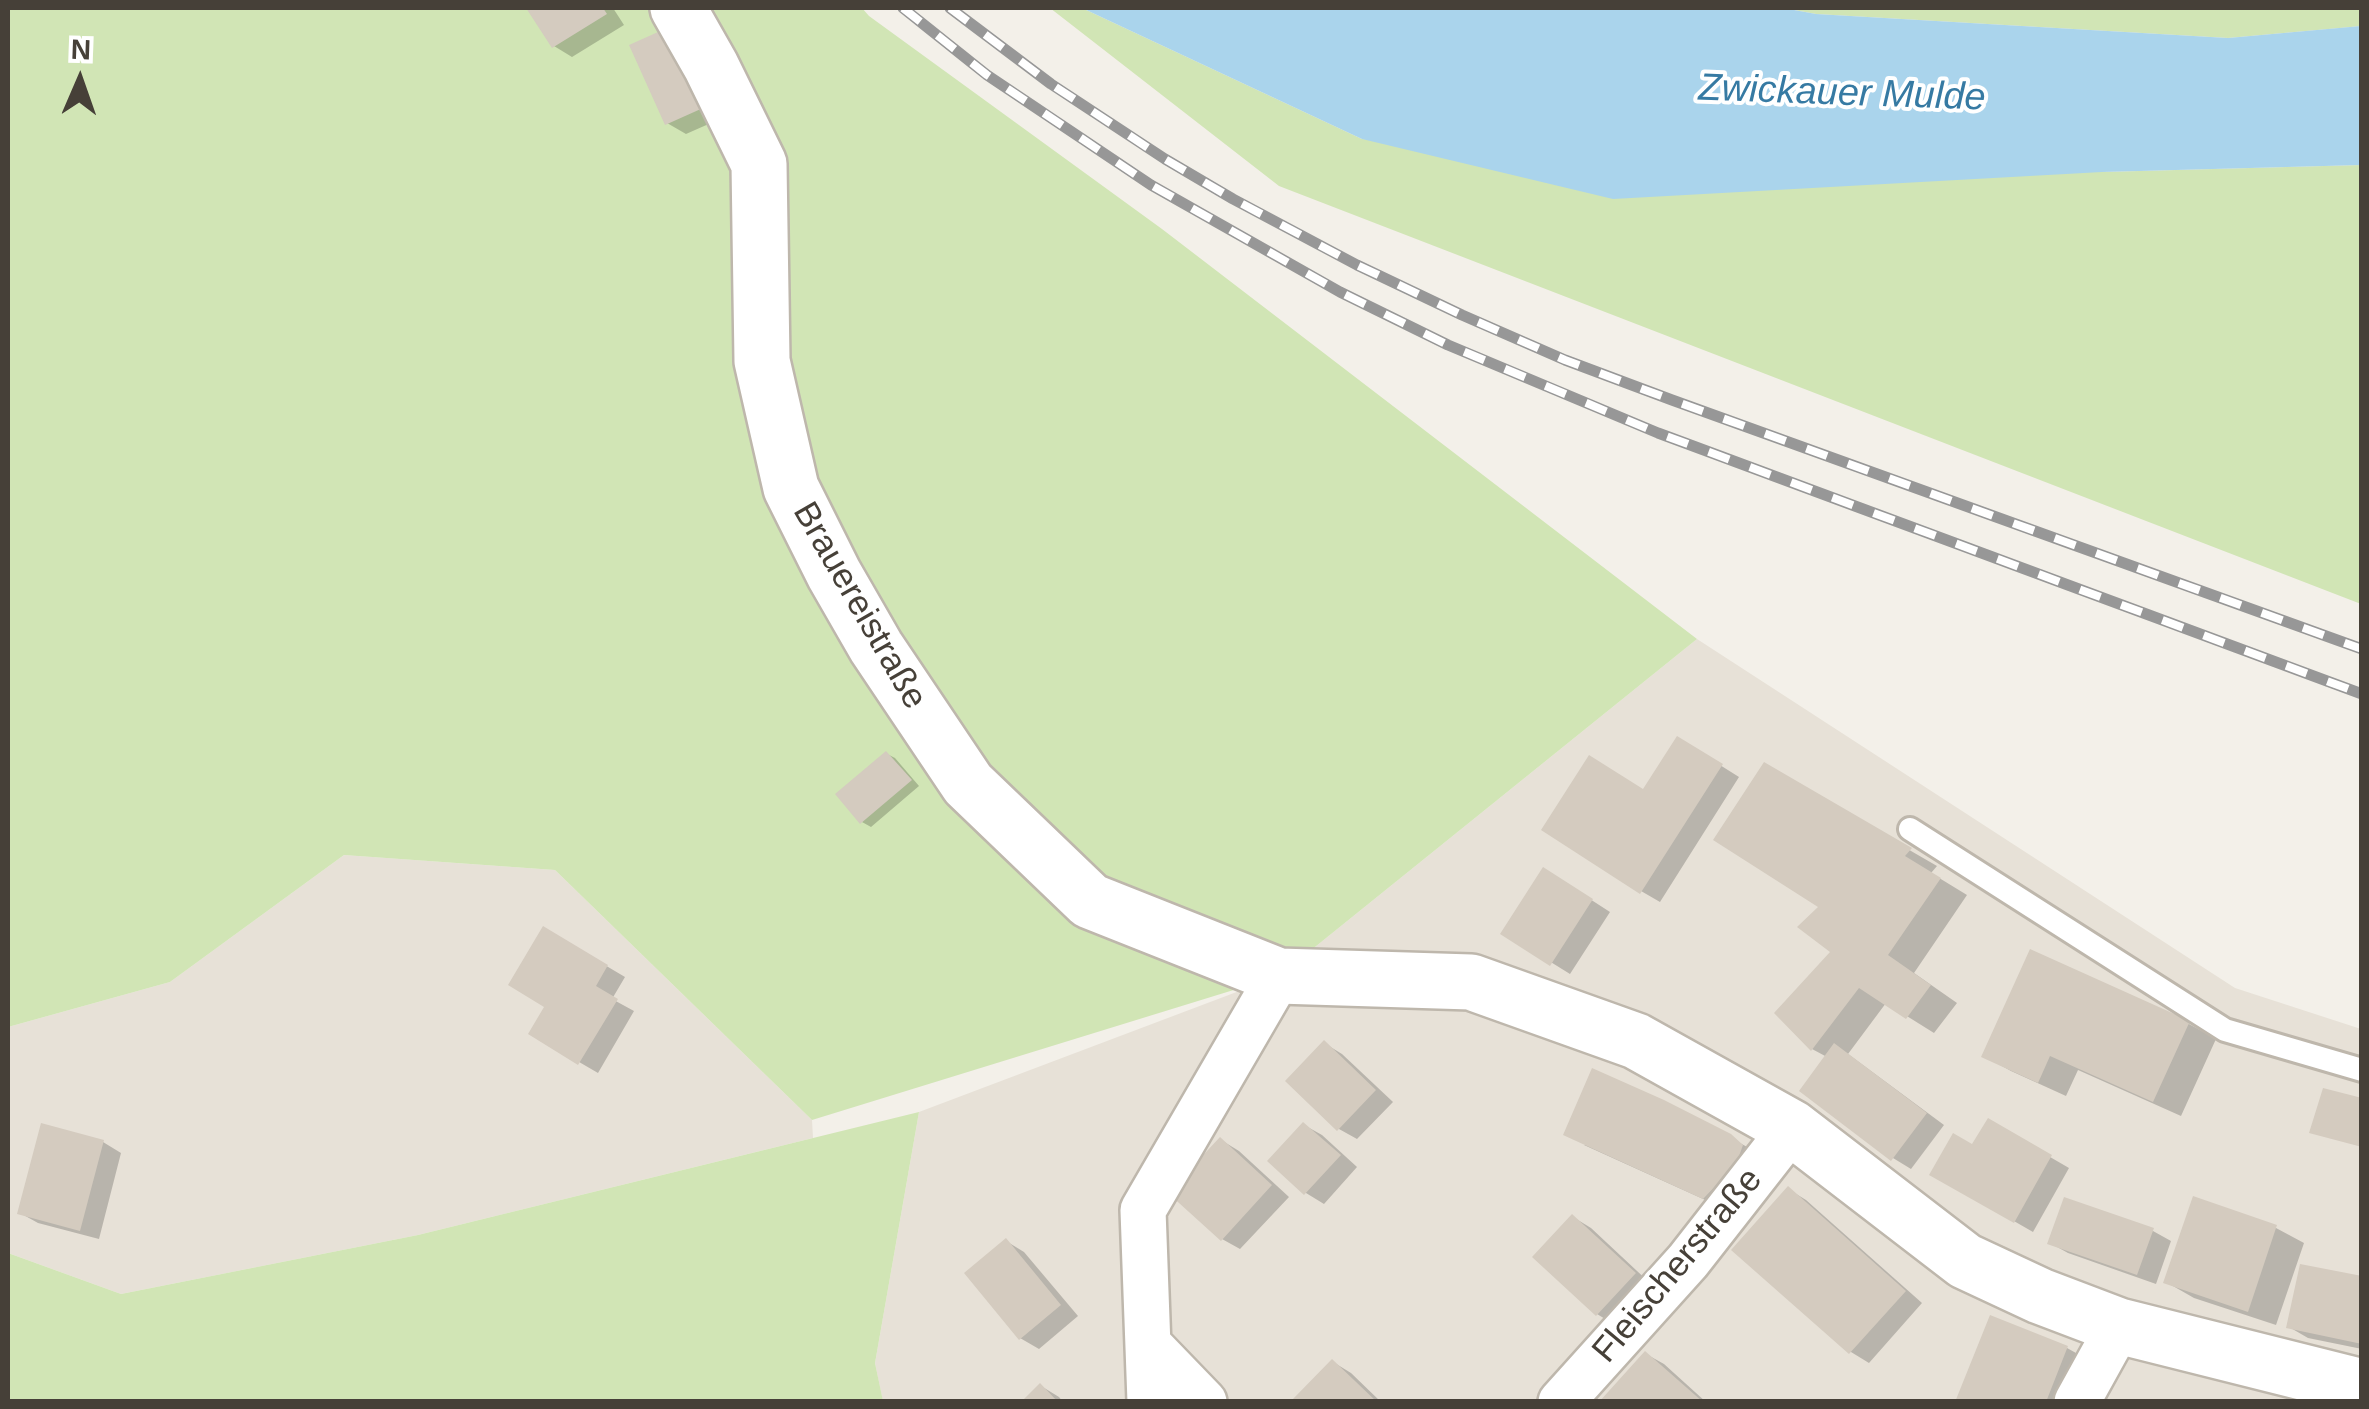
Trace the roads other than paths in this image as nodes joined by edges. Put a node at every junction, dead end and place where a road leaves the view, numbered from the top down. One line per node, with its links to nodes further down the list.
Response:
1 (678, 8): 3 (street, Brauereistraße)
2 (1910, 829): 4 (lane)
3 (1279, 976): 5 (street, Brauereistraße); 7 (street)
4 (2362, 1070)
5 (1792, 1128): 6 (street, Brauereistraße); 11 (street, Fleischerstraße)
6 (2119, 1326): 8 (street, Brauereistraße); 12 (street)
7 (1148, 1344): 9 (street); 10 (street)
8 (2362, 1387)
9 (1150, 1402)
10 (1204, 1402)
11 (1562, 1402)
12 (2077, 1402)

